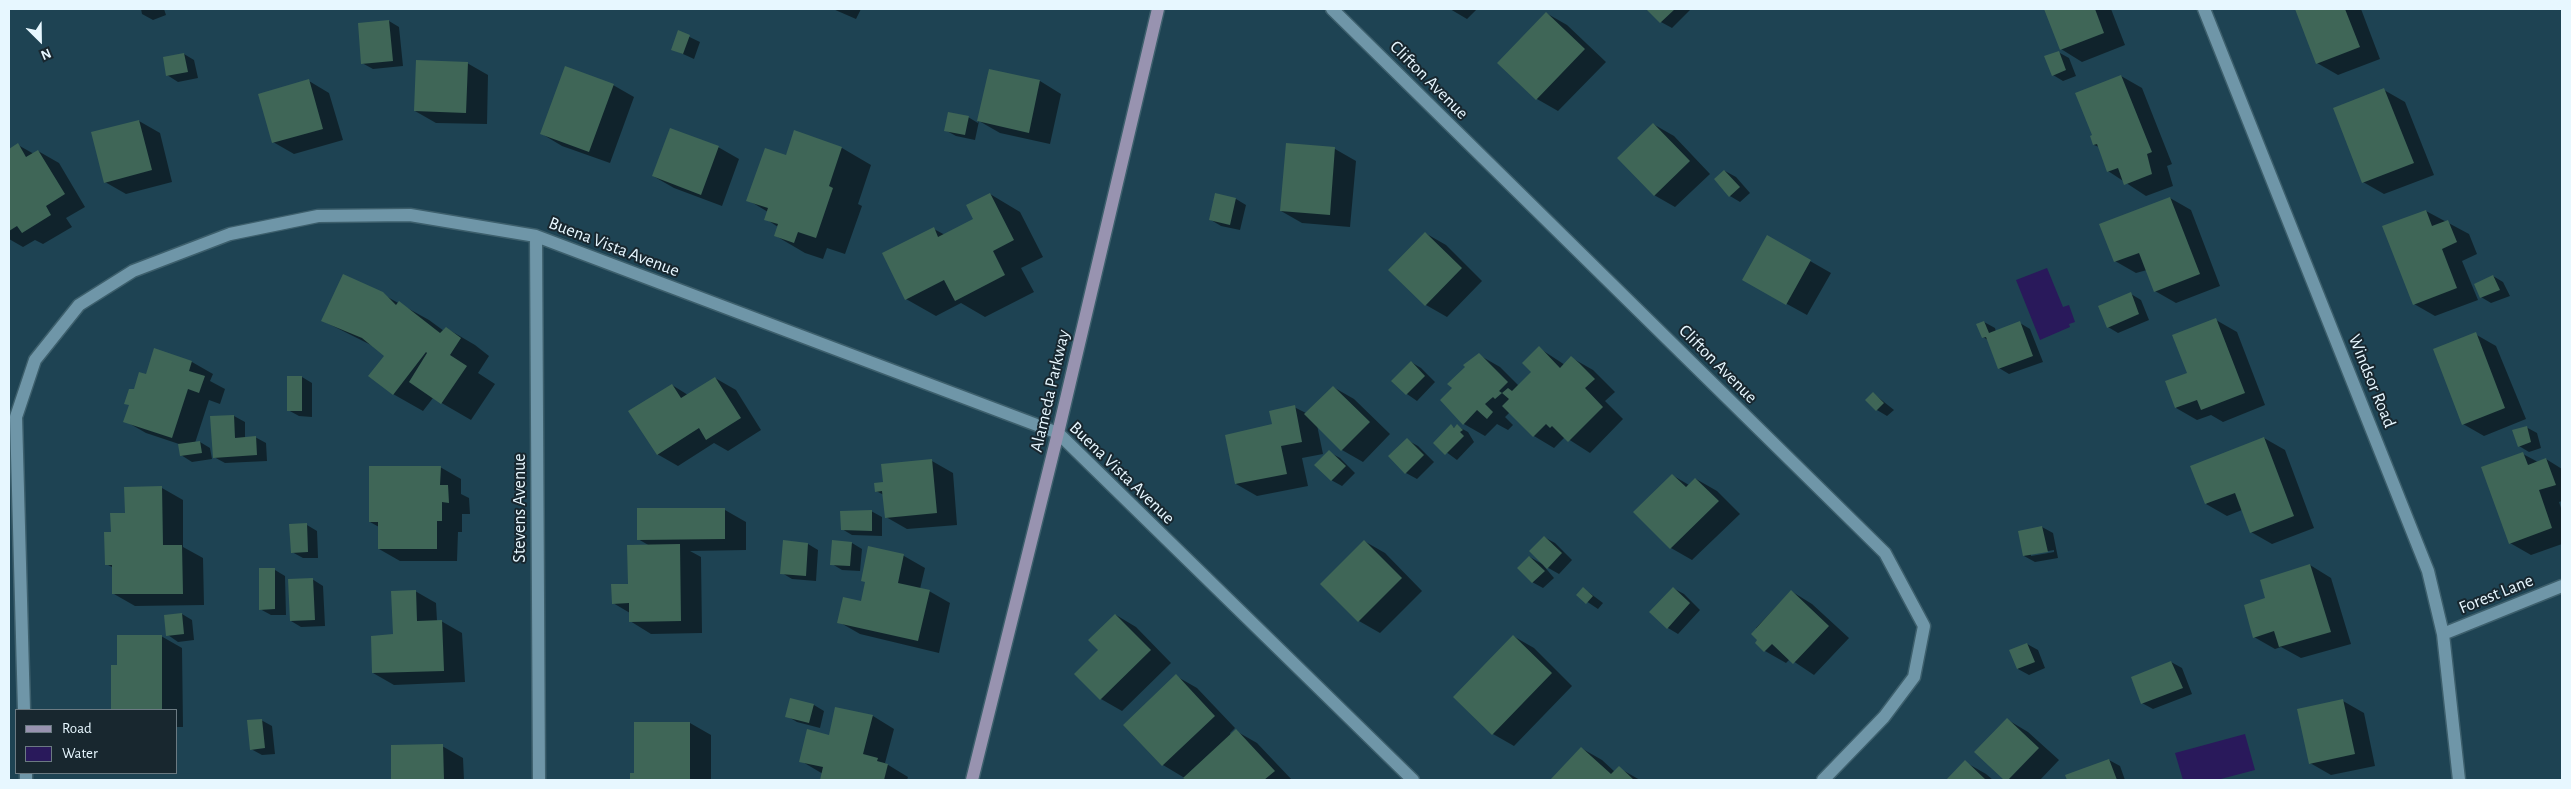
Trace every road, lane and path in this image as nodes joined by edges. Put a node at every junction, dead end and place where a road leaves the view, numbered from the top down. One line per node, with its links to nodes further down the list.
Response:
1 (1158, 9): 5 (street, Alameda Parkway)
2 (1332, 9): 12 (street, Clifton Avenue)
3 (2204, 9): 7 (street, Windsor Road)
4 (536, 236): 5 (street, Buena Vista Avenue); 8 (street, Buena Vista Avenue); 9 (street, Stevens Avenue)
5 (1058, 433): 10 (street, Alameda Parkway); 11 (street, Buena Vista Avenue)
6 (2562, 586): 7 (street, Forest Lane)
7 (2444, 634): 13 (street, Windsor Road)
8 (24, 709)
9 (539, 780)
10 (972, 780)
11 (1413, 780)
12 (1823, 780)
13 (2460, 780)

